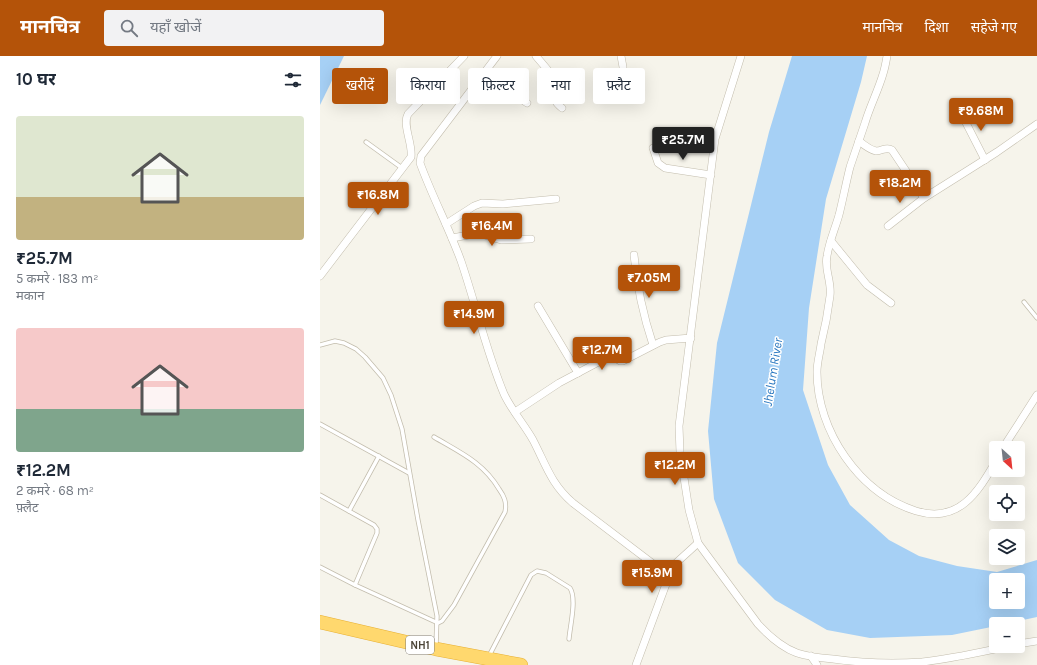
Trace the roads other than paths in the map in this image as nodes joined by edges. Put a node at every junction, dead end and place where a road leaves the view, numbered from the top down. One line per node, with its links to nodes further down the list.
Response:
1 (464, 56): 17 (street)
2 (497, 56): 8 (street)
3 (536, 56): 11 (street)
4 (621, 56): 7 (street)
5 (741, 56): 18 (street)
6 (887, 56): 13 (street)
7 (623, 67)
8 (489, 68)
9 (468, 96): 21 (street)
10 (969, 103): 16 (street)
11 (562, 108)
12 (1037, 124): 16 (street)
13 (859, 141): 19 (street); 25 (street)
14 (366, 142): 17 (lane)
15 (653, 148): 18 (street)
16 (985, 160): 19 (street)
17 (403, 169): 27 (street)
18 (711, 175): 32 (street)
19 (924, 198): 22 (street)
20 (556, 199): 21 (street)
21 (446, 224): 23 (street)
22 (888, 226)
23 (452, 238): 24 (street); 37 (street)
24 (531, 239)
25 (831, 241): 29 (street); 42 (street)
26 (634, 255): 34 (street)
27 (320, 276)
28 (1024, 302): 31 (lane)
29 (891, 303)
30 (538, 306): 35 (street)
31 (1037, 318)
32 (691, 338): 34 (street); 46 (street)
33 (320, 344): 43 (lane)
34 (653, 345): 35 (street)
35 (578, 373): 37 (street)
36 (1037, 395): 40 (street)
37 (514, 412): 48 (street)
38 (320, 424): 41 (lane)
39 (434, 437): 51 (lane)
40 (1008, 441)
41 (379, 456): 43 (lane); 45 (lane)
42 (989, 472)
43 (409, 473): 51 (lane)
44 (320, 495): 45 (lane)
45 (349, 511): 49 (lane)
46 (698, 543): 48 (street); 58 (street)
47 (320, 566): 49 (lane)
48 (669, 576): 62 (street)
49 (355, 585): 51 (lane)
50 (320, 622): 56 (highway, NH1)
51 (438, 623): 56 (lane)
52 (320, 631): 60 (highway, NH1)
53 (569, 639): 59 (lane)
54 (1037, 641): 55 (street)
55 (1025, 643)
56 (435, 650): 59 (highway, NH1)
57 (989, 650): 58 (street)
58 (811, 656): 63 (street)
59 (487, 662): 61 (highway, NH1)
60 (475, 665)
61 (521, 665)
62 (636, 665)
63 (817, 665)

